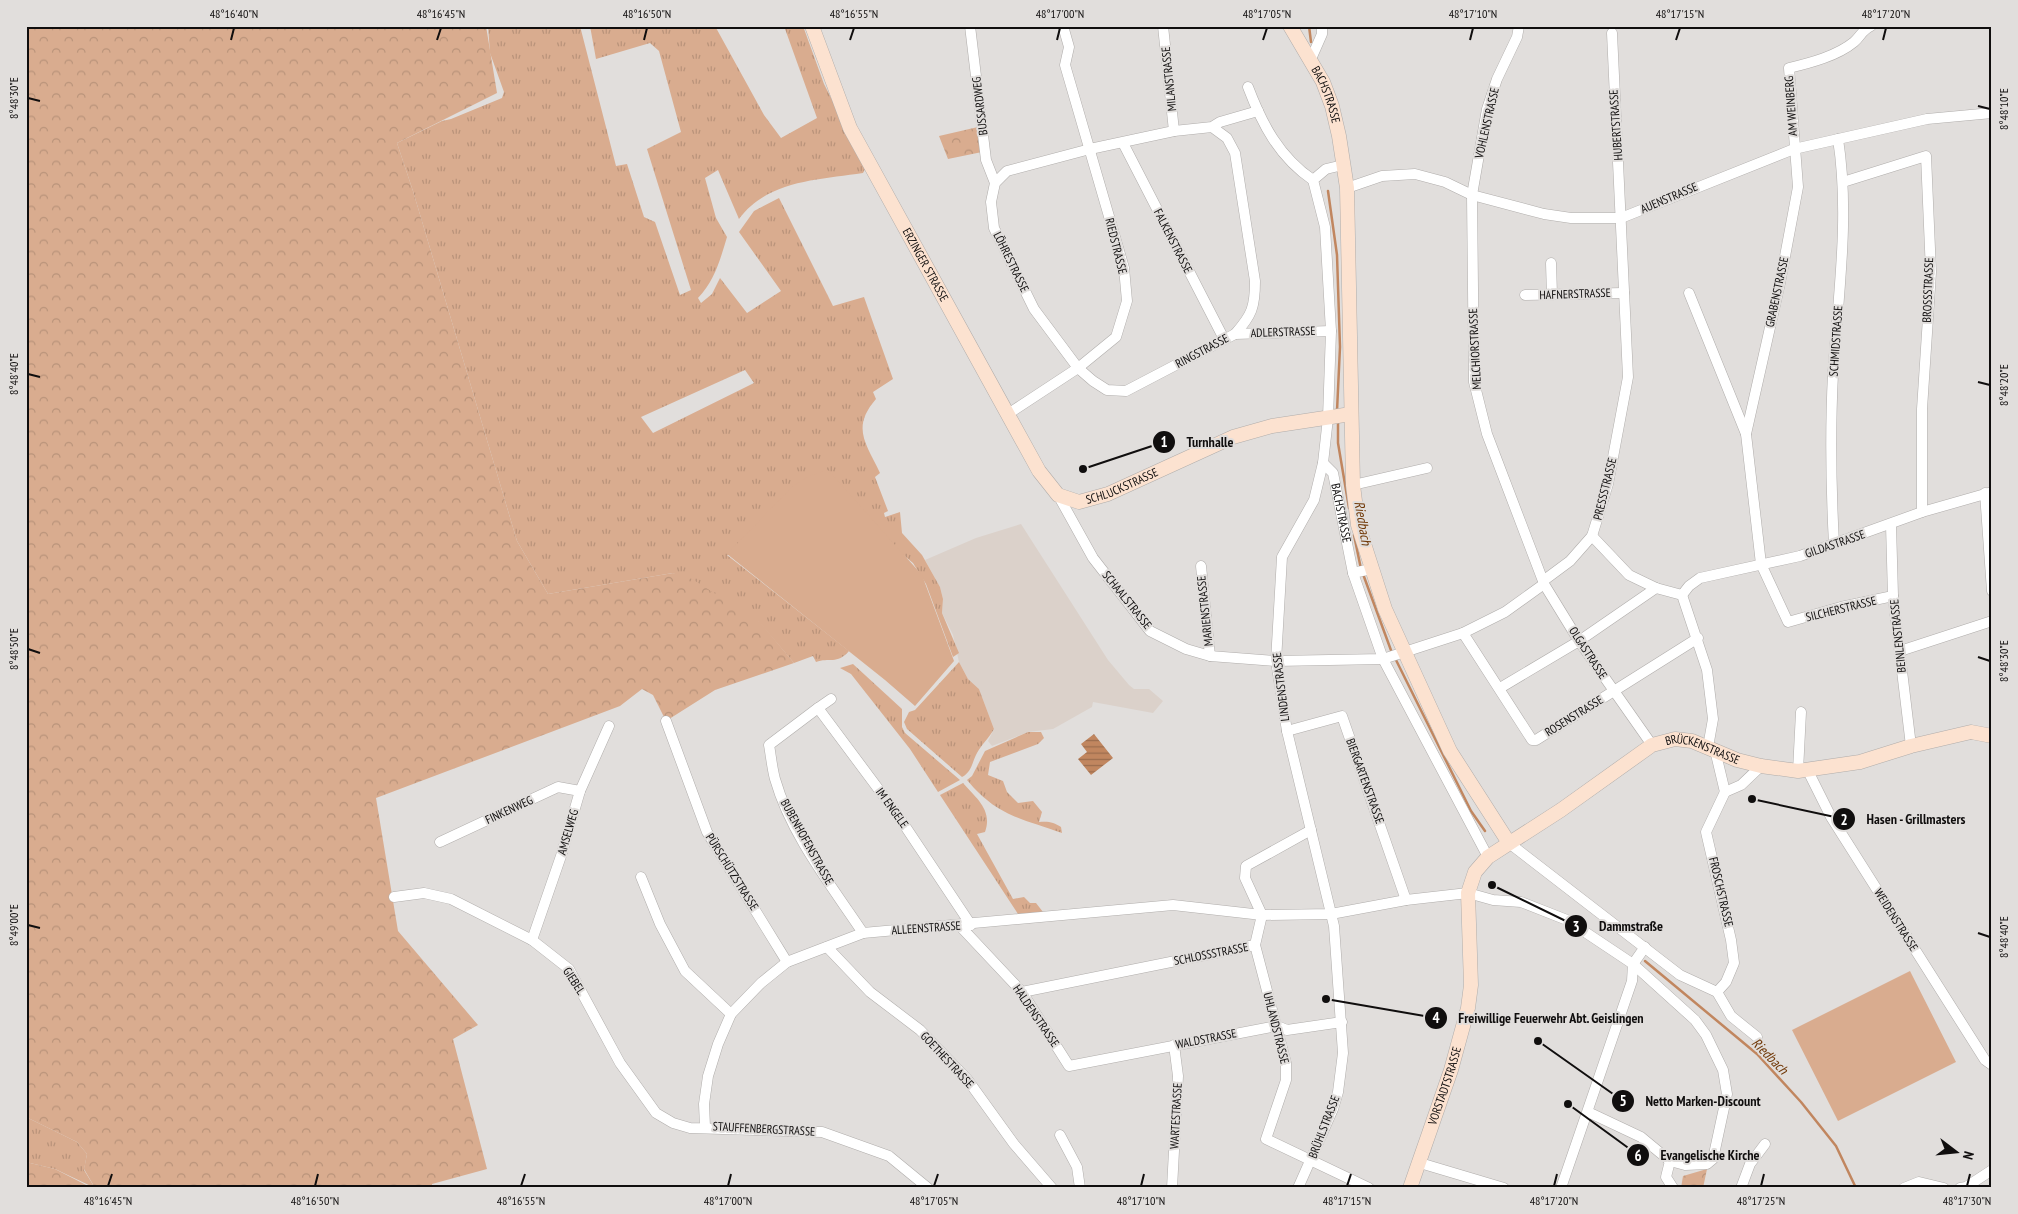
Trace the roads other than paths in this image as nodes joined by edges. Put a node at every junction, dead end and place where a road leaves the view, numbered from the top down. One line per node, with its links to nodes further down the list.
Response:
1 (812, 26): 36 (street, ERZINGER STRASSE)
2 (970, 26): 23 (street, BUSSARDWEG)
3 (1064, 26): 18 (street, RIEDSTRASSE)
4 (1163, 26): 15 (street, MILANSTRASSE)
5 (1290, 26): 10 (street)
6 (1322, 26): 10 (street, BACHSTRASSE)
7 (1519, 26): 25 (street, VOHLENSTRASSE)
8 (1871, 26): 19 (street, AM WEINBERG)
9 (1612, 33): 26 (street, HUBERTSTRASSE)
10 (1311, 59): 20 (street, BACHSTRASSE)
11 (1248, 87): 12 (street)
12 (1258, 112): 14 (street); 21 (street)
13 (1992, 113): 16 (street, AUENSTRASSE)
14 (1212, 127): 15 (street); 33 (street, RINGSTRASSE)
15 (1174, 131): 17 (street)
16 (1838, 138): 19 (street, AUENSTRASSE); 22 (street, SCHMIDSTRASSE)
17 (1123, 142): 18 (street); 34 (street, FALKENSTRASSE)
18 (1090, 149): 23 (street); 35 (street, RIEDSTRASSE)
19 (1794, 149): 26 (street, AUENSTRASSE); 38 (street, GRABENSTRASSE)
20 (1343, 164): 21 (street); 24 (street, BACHSTRASSE)
21 (1312, 180): 32 (street, BACHSTRASSE)
22 (1843, 182): 44 (street, BROSSSTRASSE); 47 (street, SCHMIDSTRASSE)
23 (996, 183): 35 (street, LÖHRESTRASSE)
24 (1346, 188): 25 (street, AUENSTRASSE); 37 (street, BACHSTRASSE)
25 (1472, 195): 26 (street, AUENSTRASSE); 51 (street, MELCHIORSTRASSE)
26 (1621, 218): 28 (street, PRESSSTRASSE)
27 (1552, 263): 31 (street)
28 (1624, 292): 31 (street, HAFNERSTRASSE); 46 (street, PRESSSTRASSE)
29 (1689, 293): 38 (street, GRABENSTRASSE)
30 (1525, 295): 31 (street, HAFNERSTRASSE)
31 (1552, 295)
32 (1331, 330): 33 (street, ADLERSTRASSE); 37 (street, BACHSTRASSE)
33 (1235, 334): 34 (street, RINGSTRASSE)
34 (1224, 339): 35 (street, RINGSTRASSE)
35 (1078, 368): 36 (street, RIEDSTRASSE)
36 (1008, 414): 43 (street, ERZINGER STRASSE)
37 (1339, 416): 39 (street, BACHSTRASSE); 41 (street, BACHSTRASSE); 43 (street, SCHLUCKSTRASSE)
38 (1746, 434): 48 (street, GRABENSTRASSE)
39 (1323, 463): 50 (street, BACHSTRASSE); 64 (street, LINDENSTRASSE)
40 (1428, 468): 41 (street)
41 (1353, 485): 50 (street, BACHSTRASSE)
42 (1988, 492): 44 (street, GILDASTRASSE); 53 (street)
43 (1058, 495): 63 (street, SCHAALSTRASSE)
44 (1922, 512): 45 (street, GILDASTRASSE)
45 (1891, 525): 47 (street, GILDASTRASSE); 55 (street, BEINLENSTRASSE)
46 (1592, 536): 51 (street, PRESSSTRASSE); 52 (street)
47 (1834, 544): 48 (street, GILDASTRASSE)
48 (1760, 564): 54 (street, GILDASTRASSE); 57 (street, GRABENSTRASSE)
49 (1201, 566): 63 (street, MARIENSTRASSE)
50 (1362, 571): 62 (street, BACHSTRASSE); 62 (street, BACHSTRASSE)
51 (1544, 582): 58 (street, PRESSSTRASSE); 60 (street, OLGASTRASSE)
52 (1656, 588): 54 (street); 60 (street)
53 (1992, 590)
54 (1682, 596): 59 (street)
55 (1893, 596): 57 (street, SILCHERSTRASSE); 61 (street, BEINLENSTRASSE)
56 (1992, 621): 61 (street)
57 (1788, 622)
58 (1464, 633): 62 (street, PRESSSTRASSE); 65 (street, ROSENSTRASSE)
59 (1698, 638): 66 (street, ROSENSTRASSE); 76 (street)
60 (1578, 641): 65 (street); 66 (street, OLGASTRASSE)
61 (1900, 651): 75 (street, BEINLENSTRASSE)
62 (1393, 655): 64 (street, SCHAALSTRASSE); 83 (street, BACHSTRASSE); 84 (street, BACHSTRASSE)
63 (1210, 656): 64 (street, SCHAALSTRASSE)
64 (1276, 661): 72 (street, LINDENSTRASSE)
65 (1500, 688): 66 (street, ROSENSTRASSE)
66 (1613, 692): 74 (street, OLGASTRASSE)
67 (831, 699): 68 (street)
68 (818, 708): 91 (street, IM ENGELE); 93 (street, BUBENHOFENSTRASSE)
69 (1801, 712): 78 (street)
70 (666, 721): 98 (street, PÜRSCHÜTZSTRASSE)
71 (609, 726): 79 (street, AMSELWEG)
72 (1287, 731): 81 (street, LINDENSTRASSE); 88 (street, BIERGARTENSTRASSE)
73 (1990, 732): 75 (street, BRÜCKENSTRASSE)
74 (1652, 745): 76 (street, BRÜCKENSTRASSE); 83 (street, BRÜCKENSTRASSE)
75 (1911, 746): 78 (street, BRÜCKENSTRASSE)
76 (1712, 748): 77 (street, BRÜCKENSTRASSE); 80 (street)
77 (1761, 766): 78 (street, BRÜCKENSTRASSE); 80 (street)
78 (1803, 771): 107 (street, WEIDENSTRASSE)
79 (580, 791): 82 (street, FINKENWEG); 94 (street, AMSELWEG)
80 (1725, 792): 101 (street, FROSCHSTRASSE)
81 (1311, 830): 89 (street, LINDENSTRASSE); 90 (street)
82 (440, 842)
83 (1509, 843): 84 (street, BRÜCKENSTRASSE); 97 (street)
84 (1488, 856): 86 (street, BRÜCKENSTRASSE)
85 (641, 877): 102 (street)
86 (1468, 893): 88 (street); 99 (street); 115 (street, VORSTADTSTRASSE)
87 (394, 897): 94 (street, GIEBEL)
88 (1406, 900): 89 (street)
89 (1331, 914): 90 (street); 103 (street, BRÜHLSTRASSE)
90 (1262, 915): 91 (street, ALLEENSTRASSE); 95 (street, SCHLOSSSTRASSE)
91 (971, 925): 92 (street, ALLEENSTRASSE)
92 (960, 926): 93 (street, ALLEENSTRASSE); 100 (street, HALDENSTRASSE)
93 (863, 933): 96 (street, ALLEENSTRASSE)
94 (532, 940): 110 (street, GIEBEL)
95 (1254, 945): 100 (street, SCHLOSSSTRASSE); 104 (street, UHLANDSTRASSE)
96 (827, 947): 98 (street, ALLEENSTRASSE); 118 (street, GOETHESTRASSE)
97 (1645, 947): 99 (street); 101 (street)
98 (787, 962): 102 (street, ALLEENSTRASSE)
99 (1633, 964): 109 (street); 114 (street)
100 (1022, 992): 108 (street, HALDENSTRASSE)
101 (1716, 992): 105 (street)
102 (731, 1014): 110 (street, ALLEENSTRASSE)
103 (1342, 1022): 104 (street, WALDSTRASSE); 113 (street, BRÜHLSTRASSE)
104 (1277, 1026): 106 (street, WALDSTRASSE); 113 (street, UHLANDSTRASSE)
105 (1757, 1037)
106 (1174, 1045): 108 (street, WALDSTRASSE); 120 (street, WARTESTRASSE)
107 (1992, 1065)
108 (1069, 1066)
109 (1588, 1112): 114 (street); 125 (street)
110 (705, 1127): 117 (street, STAUFFENBERGSTRASSE)
111 (1060, 1135): 119 (street)
112 (1765, 1144): 127 (street)
113 (1311, 1161): 121 (street, BRÜHLSTRASSE); 122 (street)
114 (1670, 1161): 126 (street)
115 (1420, 1163): 123 (street, VORSTADTSTRASSE); 124 (street)
116 (1992, 1170): 130 (street)
117 (928, 1188)
118 (1052, 1188)
119 (1080, 1188)
120 (1172, 1188)
121 (1298, 1188)
122 (1368, 1188)
123 (1410, 1188)
124 (1504, 1188)
125 (1561, 1188)
126 (1673, 1188)
127 (1741, 1188)
128 (1904, 1188): 129 (street)
129 (1944, 1188)
130 (1960, 1188)

